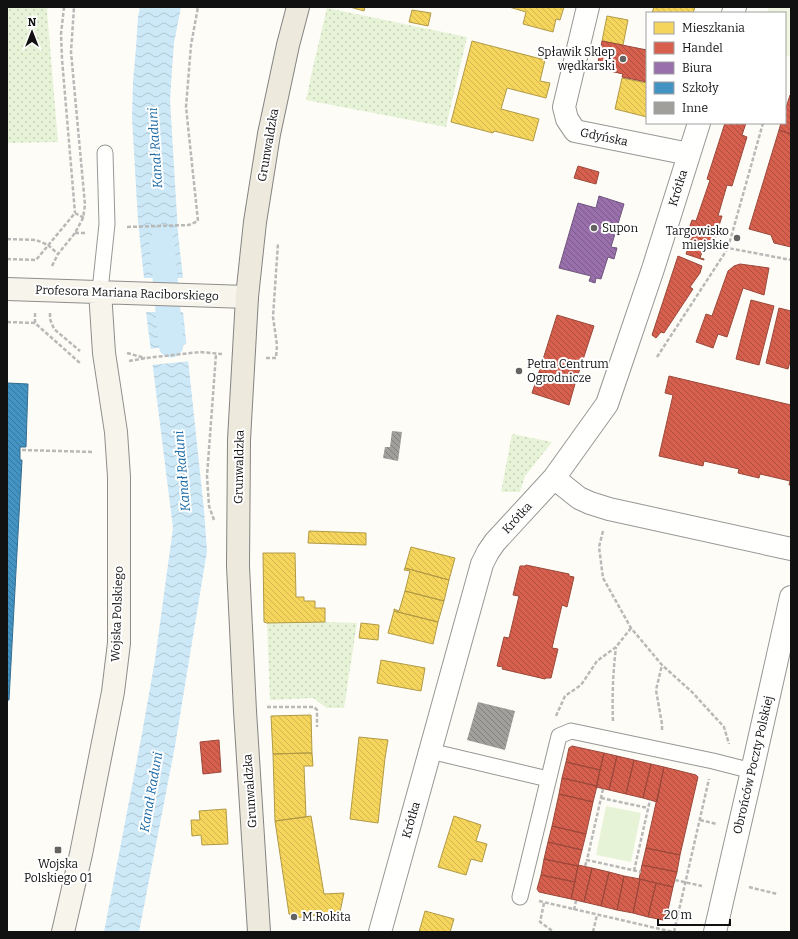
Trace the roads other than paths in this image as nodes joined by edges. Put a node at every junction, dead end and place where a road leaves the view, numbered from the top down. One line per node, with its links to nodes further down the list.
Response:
1 (298, 7): 8 (main road, Grunwaldzka)
2 (588, 7): 5 (street, Gdyńska)
3 (699, 124): 5 (street, Krótka)
4 (105, 153): 7 (lane)
5 (689, 154): 9 (street, Krótka)
6 (7, 288): 7 (street, Profesora Mariana Raciborskiego)
7 (100, 291): 8 (street, Profesora Mariana Raciborskiego); 16 (street, Wojska Polskiego)
8 (247, 297): 17 (main road, Grunwaldzka)
9 (554, 478): 10 (street); 12 (street, Krótka)
10 (791, 549)
11 (791, 597): 13 (street, Obrońców Poczty Polskiej)
12 (430, 751): 14 (lane); 18 (street, Krótka)
13 (743, 768): 14 (lane); 19 (street, Obrońców Poczty Polskiej)
14 (548, 779): 15 (lane)
15 (520, 897)
16 (63, 932)
17 (259, 932)
18 (380, 932)
19 (715, 932)

